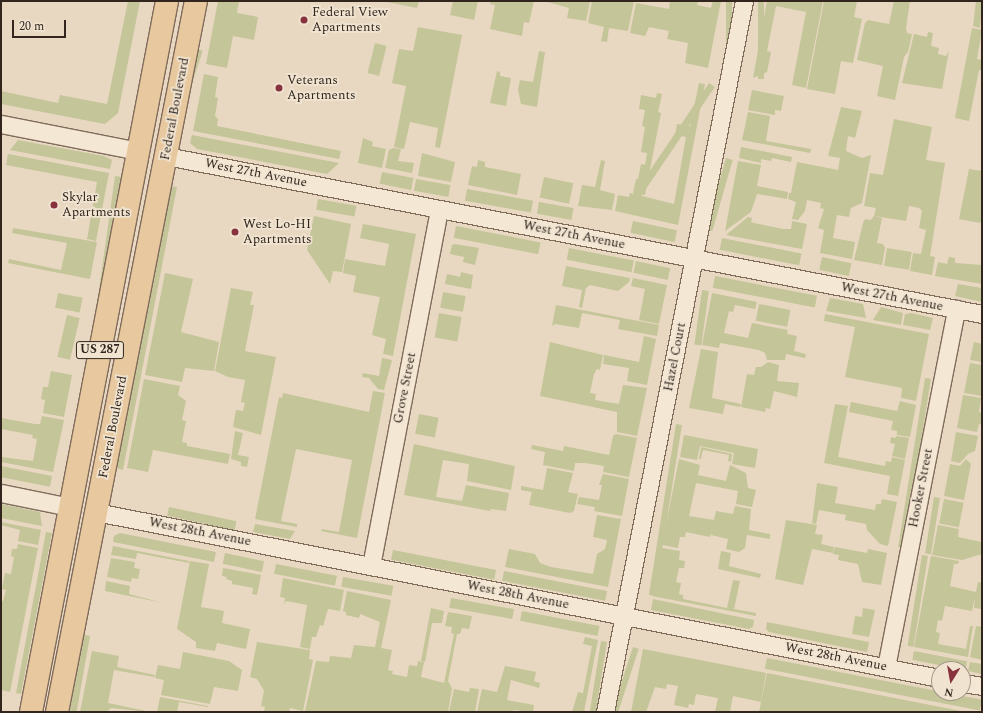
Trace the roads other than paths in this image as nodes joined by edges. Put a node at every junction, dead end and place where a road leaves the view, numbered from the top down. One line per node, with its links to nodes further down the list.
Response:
1 (167, 1): 5 (main road, Federal Boulevard / US 287)
2 (196, 1): 6 (main road, Federal Boulevard / US 287)
3 (744, 1): 8 (street, Hazel Court)
4 (1, 124): 5 (street)
5 (138, 151): 12 (main road, Federal Boulevard / US 287)
6 (166, 156): 7 (street, West 27th Avenue); 13 (main road, Federal Boulevard / US 287)
7 (439, 209): 8 (street, West 27th Avenue); 14 (street, Grove Street)
8 (694, 258): 9 (street, West 27th Avenue); 15 (street, Hazel Court)
9 (956, 309): 10 (street, West 27th Avenue); 16 (street, Hooker Street)
10 (982, 314)
11 (1, 493): 12 (street)
12 (70, 507): 20 (main road, Federal Boulevard / US 287)
13 (96, 512): 14 (street, West 28th Avenue); 21 (main road, Federal Boulevard / US 287)
14 (371, 566): 15 (street, West 28th Avenue)
15 (624, 616): 16 (street, West 28th Avenue); 22 (street, Hazel Court)
16 (886, 667): 17 (street, West 28th Avenue)
17 (931, 676)
18 (971, 684): 19 (street)
19 (982, 686)
20 (31, 712)
21 (58, 712)
22 (605, 712)

